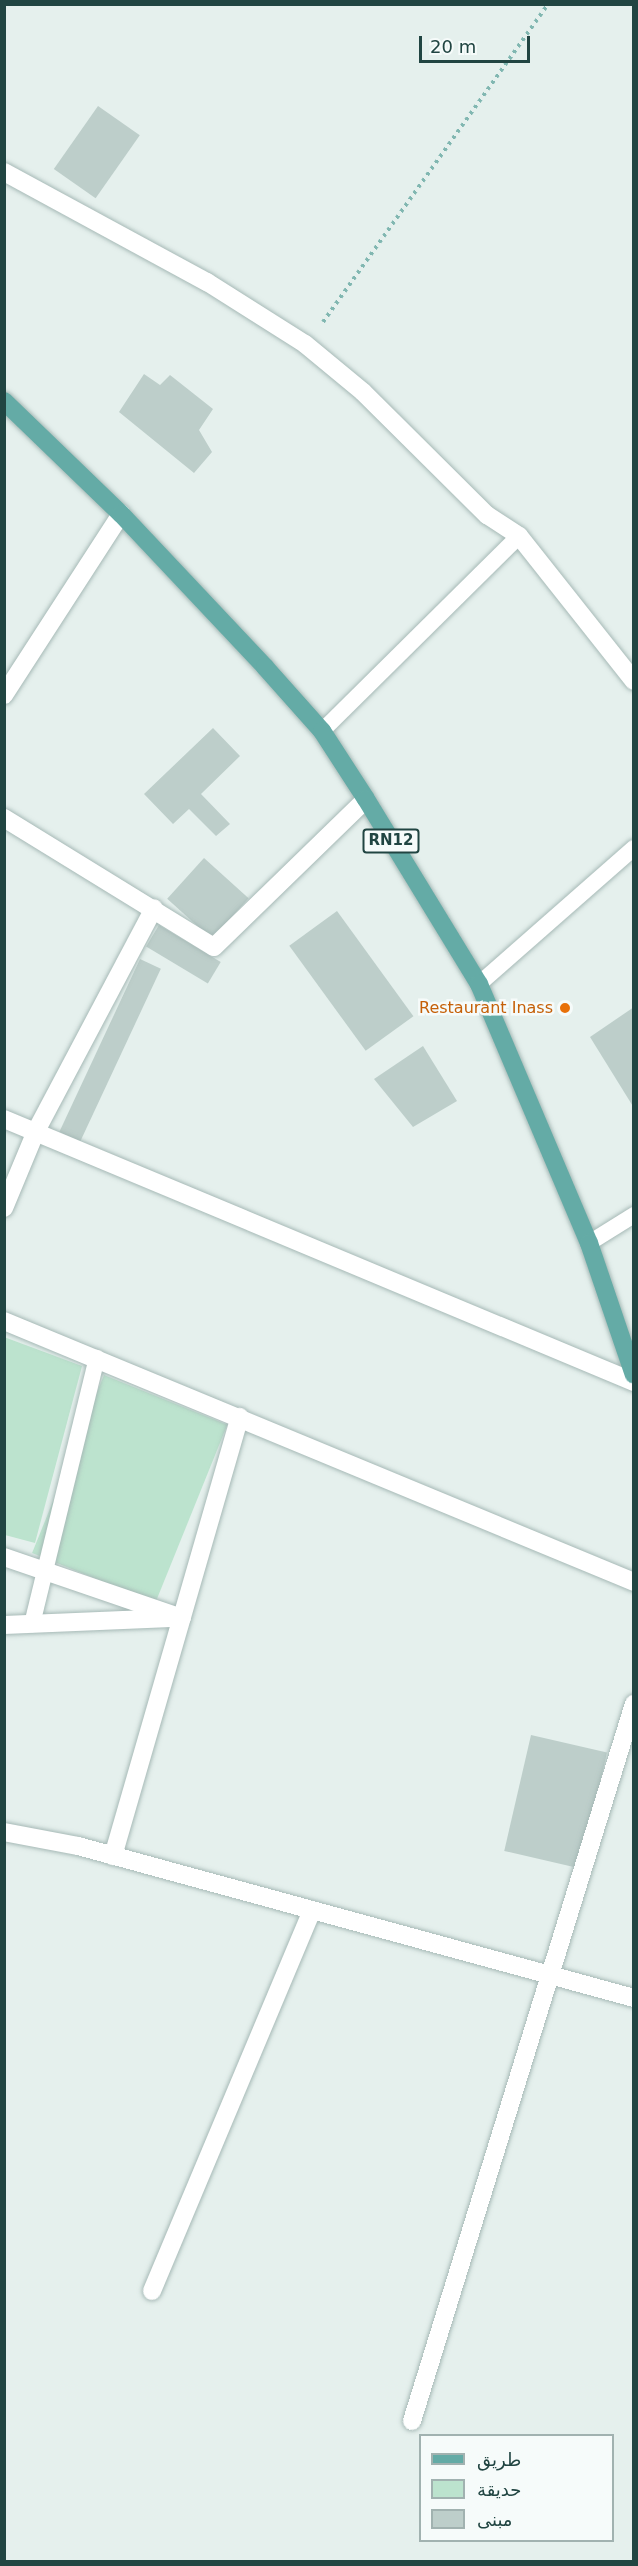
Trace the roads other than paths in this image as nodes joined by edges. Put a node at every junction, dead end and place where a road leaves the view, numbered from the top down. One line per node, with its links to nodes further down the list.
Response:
1 (4, 172): 4 (street)
2 (4, 401): 3 (main road, RN12)
3 (122, 514): 6 (street); 7 (main road, RN12)
4 (519, 536): 5 (street); 7 (lane)
5 (631, 674)
6 (4, 695)
7 (322, 731): 8 (main road, RN12)
8 (366, 799): 11 (street); 12 (main road, RN12)
9 (4, 818): 11 (street)
10 (633, 848): 12 (lane)
11 (154, 908): 14 (street)
12 (479, 984): 17 (main road, RN12)
13 (4, 1119): 14 (street)
14 (36, 1131): 15 (street); 21 (street)
15 (4, 1208)
16 (633, 1215): 17 (lane)
17 (589, 1243): 20 (main road, RN12)
18 (4, 1321): 19 (street)
19 (97, 1358): 22 (street); 24 (lane)
20 (633, 1375)
21 (633, 1382)
22 (240, 1417): 25 (street); 26 (street)
23 (4, 1557): 24 (street)
24 (45, 1570): 26 (street); 27 (lane)
25 (633, 1582)
26 (182, 1618): 27 (street); 31 (street)
27 (32, 1624): 28 (street)
28 (4, 1625)
29 (633, 1704): 33 (street)
30 (4, 1832): 31 (street)
31 (112, 1856): 32 (street)
32 (312, 1910): 33 (street); 35 (street)
33 (550, 1975): 34 (street); 36 (street)
34 (633, 1998)
35 (152, 2291)
36 (412, 2421)

